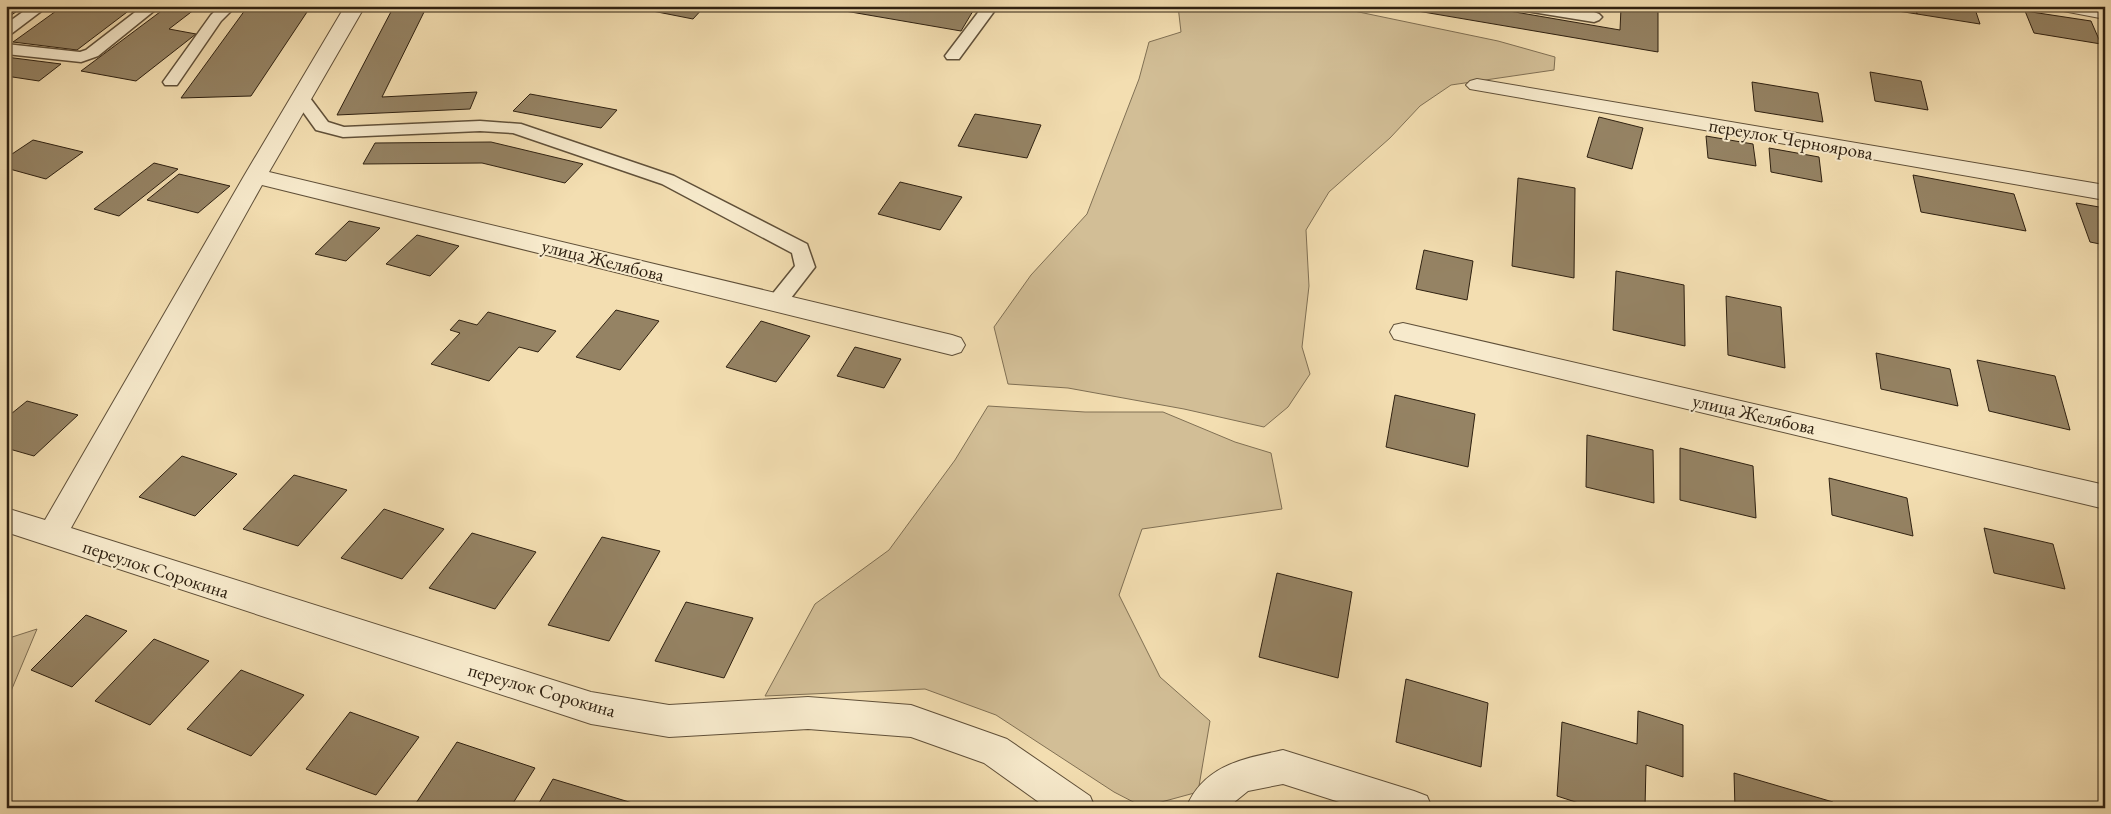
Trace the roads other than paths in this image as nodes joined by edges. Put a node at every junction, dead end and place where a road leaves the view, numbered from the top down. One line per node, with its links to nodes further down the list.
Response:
1 (41, 6): 10 (lane)
2 (153, 6): 11 (lane)
3 (229, 6): 13 (lane)
4 (355, 6): 15 (street)
5 (991, 6): 12 (lane)
6 (1526, 6): 9 (lane)
7 (2065, 6): 8 (street)
8 (2105, 14)
9 (1594, 17)
10 (6, 31)
11 (6, 49)
12 (953, 56)
13 (171, 82)
14 (1478, 85): 17 (street, переулок Черноярова)
15 (301, 98): 16 (street); 18 (lane)
16 (255, 176): 18 (street, улица Желябова); 23 (street)
17 (2105, 193)
18 (777, 302): 20 (street, улица Желябова)
19 (1403, 332): 21 (street, улица Желябова)
20 (952, 345)
21 (2105, 497)
22 (6, 520): 23 (street, переулок Сорокина)
23 (52, 535): 24 (street, переулок Сорокина)
24 (1077, 808)
25 (1204, 808): 26 (street)
26 (1414, 808)

